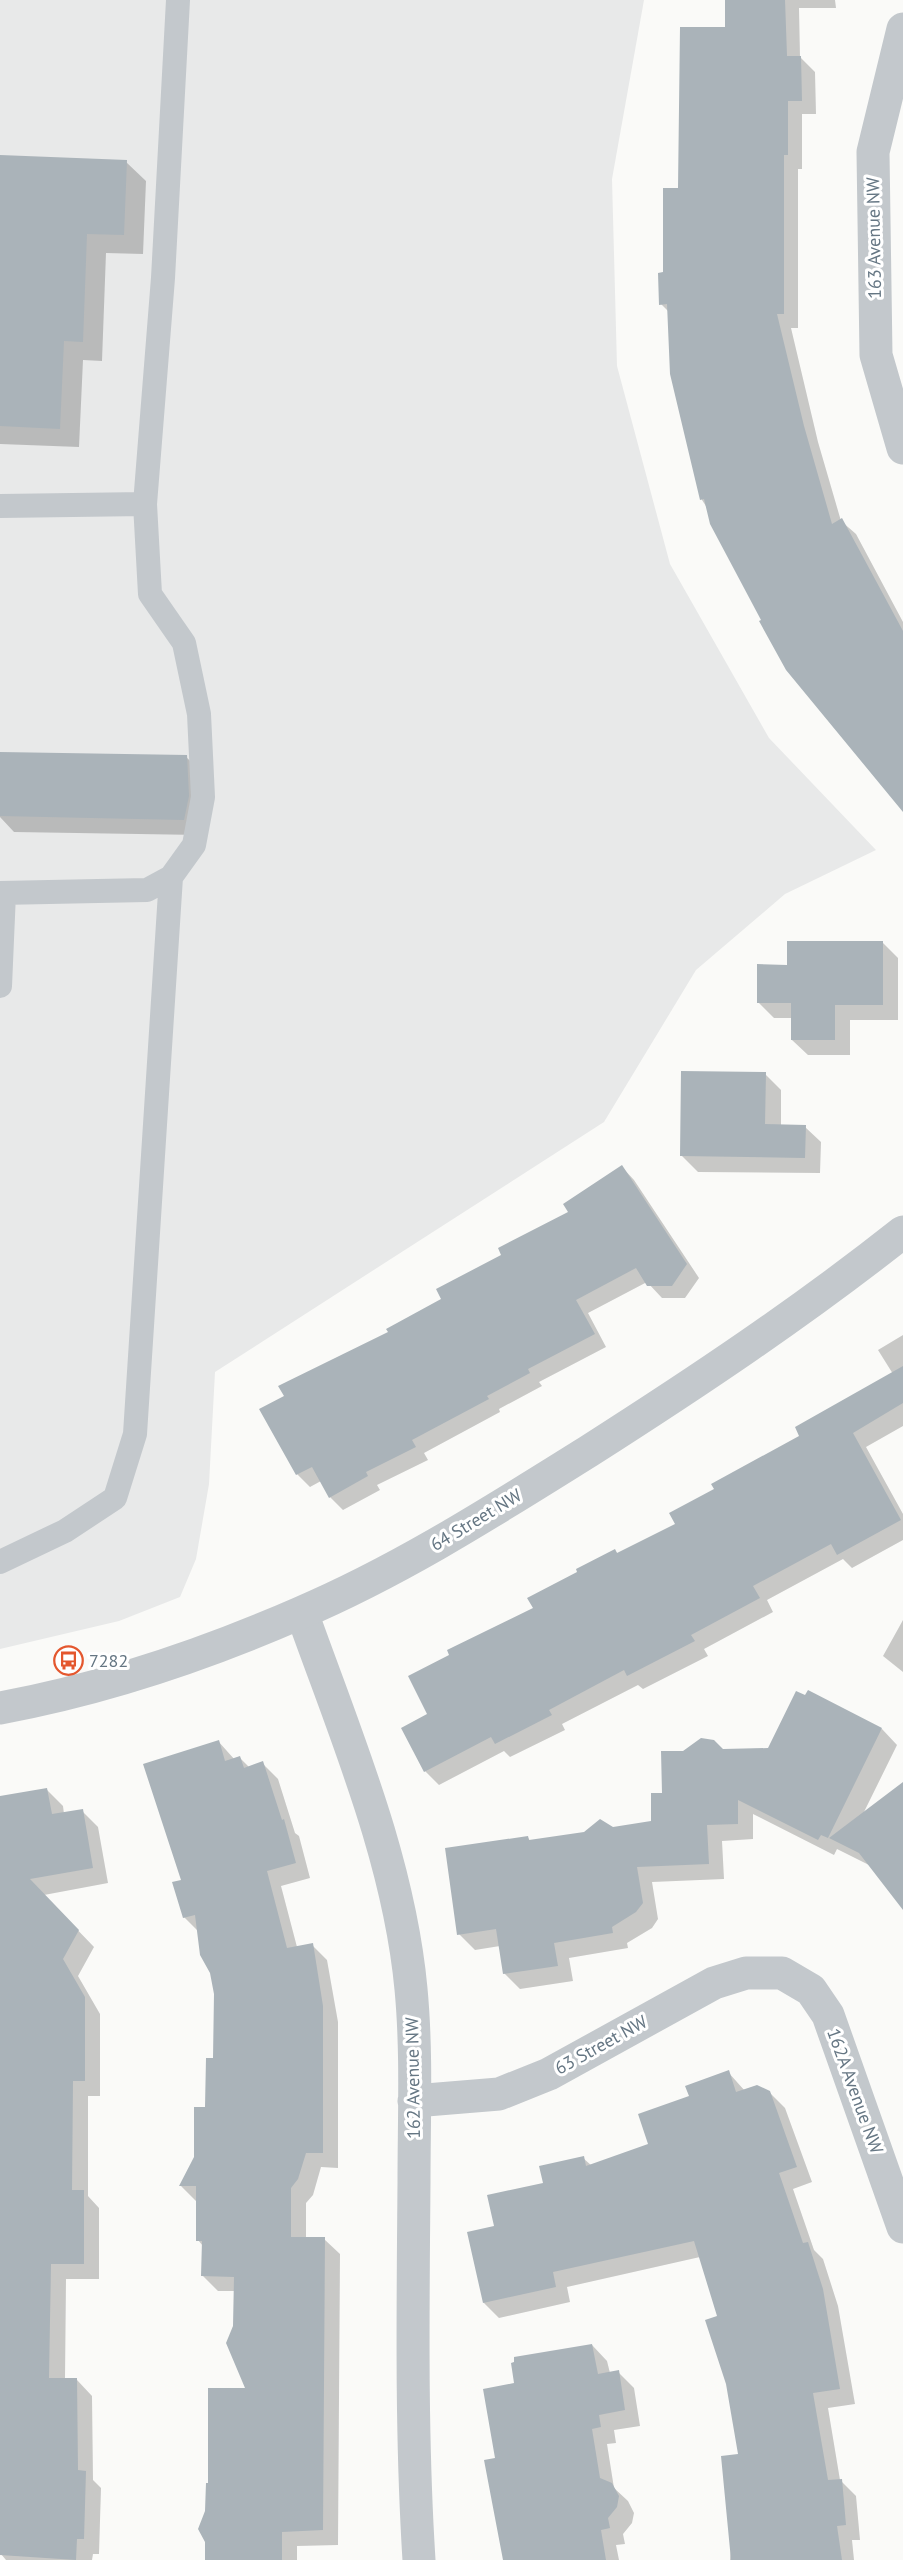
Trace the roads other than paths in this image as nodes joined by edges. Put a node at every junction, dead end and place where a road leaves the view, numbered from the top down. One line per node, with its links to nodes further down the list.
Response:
1 (178, 0): 4 (lane)
2 (903, 29): 3 (street, 163 Avenue NW)
3 (903, 448)
4 (145, 504): 5 (lane); 6 (lane)
5 (0, 506)
6 (171, 877): 7 (lane); 10 (lane)
7 (2, 893): 8 (lane)
8 (0, 986)
9 (903, 1232): 11 (street, 64 Street NW)
10 (0, 1562)
11 (302, 1613): 12 (street, 64 Street NW); 14 (street, 162 Avenue NW)
12 (0, 1708)
13 (782, 1973): 14 (street, 63 Street NW); 15 (street, 162A Avenue NW)
14 (414, 2101): 16 (street, 162 Avenue NW)
15 (903, 2227)
16 (419, 2560)

